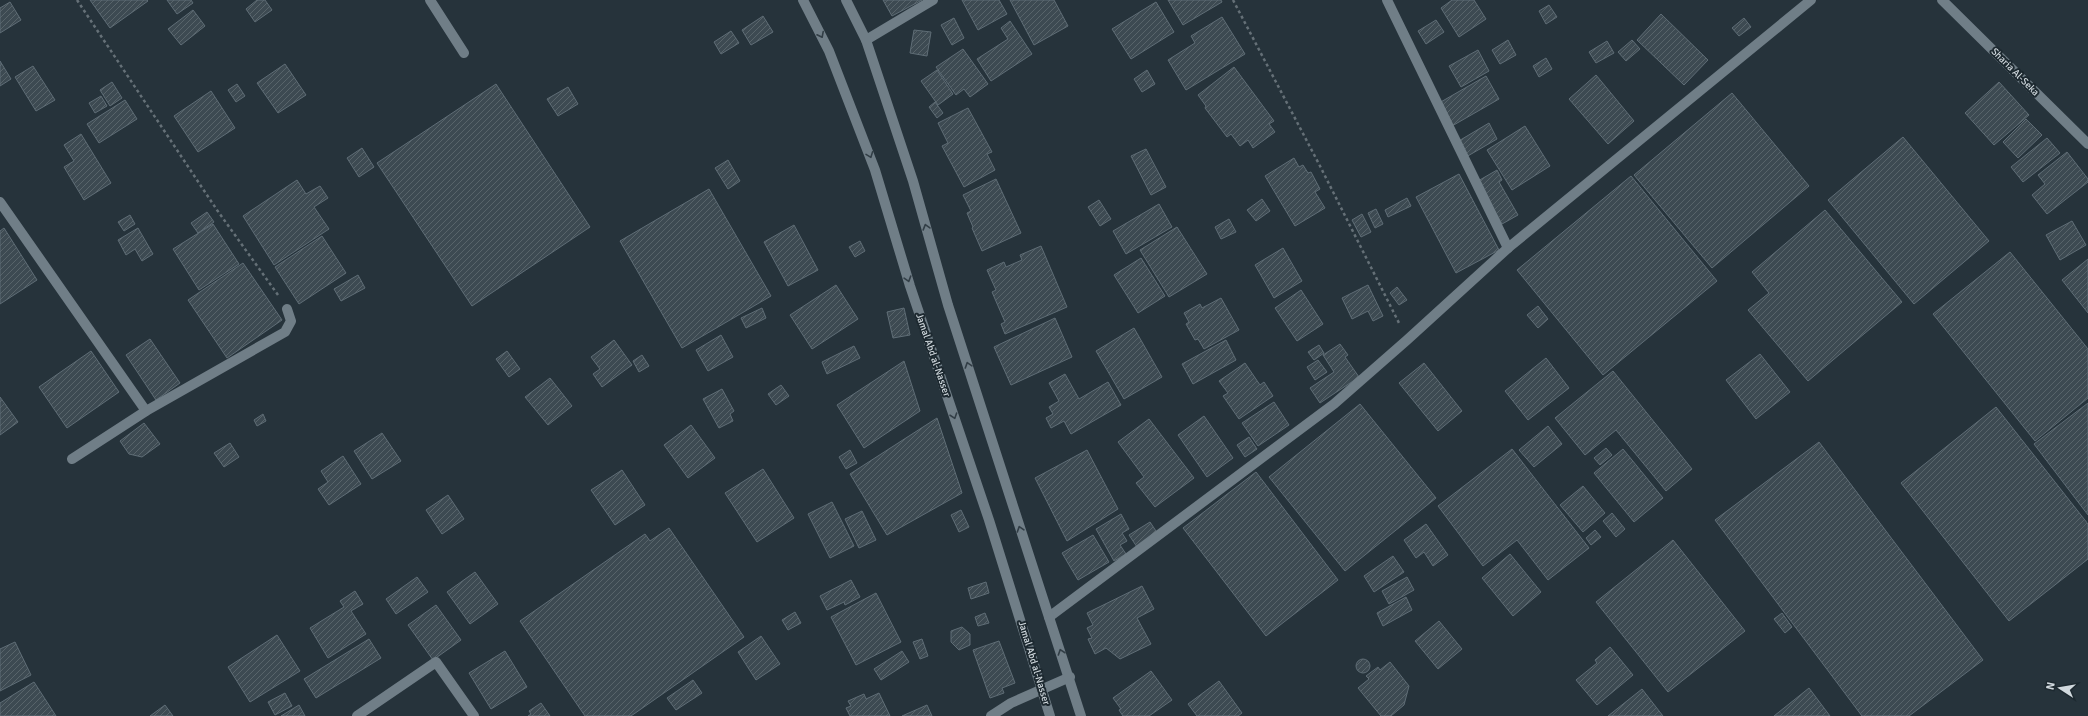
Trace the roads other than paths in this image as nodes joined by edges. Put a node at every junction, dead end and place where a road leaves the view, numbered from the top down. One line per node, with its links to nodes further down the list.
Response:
1 (430, 0): 9 (main road)
2 (803, 0): 18 (main road, Jamal Abd al-Nasser, one-way to 18)
3 (846, 0): 8 (main road)
4 (933, 0): 8 (main road)
5 (1387, 0): 12 (main road)
6 (1811, 0): 12 (main road)
7 (1942, 0): 10 (main road, Sharia Al-Seka)
8 (866, 40): 16 (main road, one-way to 8)
9 (464, 53)
10 (2088, 144)
11 (0, 202): 14 (main road)
12 (1508, 248): 16 (main road)
13 (287, 309): 14 (main road)
14 (146, 411): 15 (main road)
15 (72, 459)
16 (1049, 617): 17 (main road, one-way to 16)
17 (1070, 677): 18 (main road); 23 (main road)
18 (1042, 691): 21 (main road); 22 (main road, Jamal Abd al-Nasser)
19 (357, 716): 20 (main road)
20 (474, 716)
21 (991, 716)
22 (1050, 716)
23 (1081, 716)

